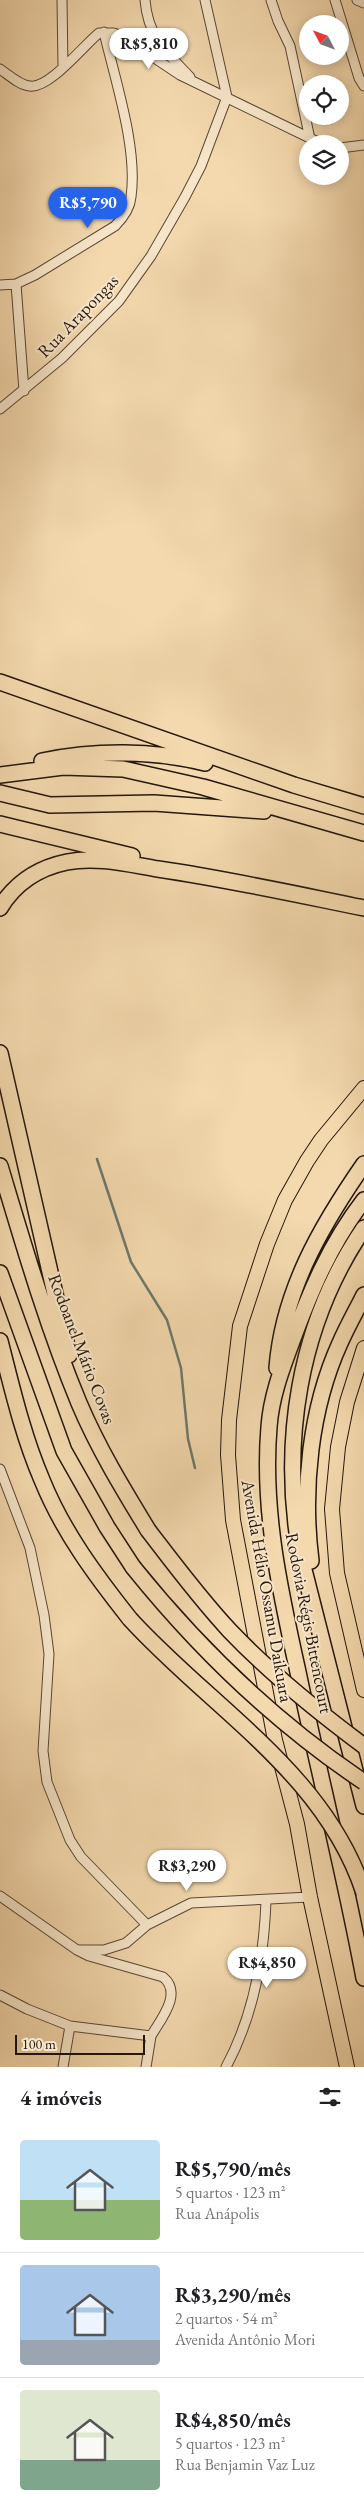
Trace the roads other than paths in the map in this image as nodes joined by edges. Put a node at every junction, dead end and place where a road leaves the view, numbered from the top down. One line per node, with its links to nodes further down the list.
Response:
1 (62, 0): 9 (street)
2 (145, 0): 11 (street)
3 (205, 0): 13 (street)
4 (271, 0): 15 (street)
5 (335, 0): 12 (street)
6 (357, 0): 7 (street)
7 (364, 3)
8 (104, 32): 9 (street); 11 (street); 18 (street)
9 (63, 67): 10 (street)
10 (0, 69)
11 (193, 81): 13 (street)
12 (364, 86)
13 (227, 97): 14 (street); 20 (street, Rua Arapongas)
14 (304, 135)
15 (309, 135)
16 (364, 145): 17 (street)
17 (349, 147)
18 (16, 284): 19 (street); 20 (street)
19 (0, 285)
20 (24, 391): 21 (street, Rua Arapongas)
21 (0, 409)
22 (0, 682): 24 (highway)
23 (0, 775): 24 (highway); 27 (highway)
24 (294, 785): 26 (highway)
25 (0, 793): 27 (highway)
26 (364, 806)
27 (305, 815): 29 (highway)
28 (0, 824): 30 (highway)
29 (364, 833)
30 (219, 878): 31 (highway); 32 (highway)
31 (0, 908)
32 (364, 908)
33 (0, 1053): 44 (highway)
34 (364, 1088): 53 (main road, Avenida Hélio Ossamu Daikuara)
35 (364, 1164): 43 (highway)
36 (0, 1166): 44 (highway, Rodoanel Mário Covas)
37 (364, 1200): 43 (highway, Rodovia Régis Bittencourt)
38 (364, 1228): 46 (highway, Rodovia Régis Bittencourt)
39 (0, 1273): 49 (highway, bridge)
40 (364, 1295): 46 (highway)
41 (0, 1341): 51 (highway, bridge)
42 (364, 1348): 47 (main road)
43 (276, 1389): 57 (highway, Rodovia Régis Bittencourt)
44 (80, 1405): 48 (highway, Rodoanel Mário Covas, bridge)
45 (0, 1470): 55 (street)
46 (317, 1620): 50 (highway, Rodovia Régis Bittencourt)
47 (364, 1690)
48 (364, 1746)
49 (364, 1782)
50 (364, 1806)
51 (364, 1893)
52 (0, 1896): 56 (street)
53 (310, 1897): 54 (street); 64 (main road, Avenida Hélio Ossamu Daikuara)
54 (266, 1900): 55 (street); 63 (street)
55 (146, 1925): 56 (street)
56 (77, 1950): 60 (street)
57 (364, 1978)
58 (0, 1995): 59 (street)
59 (70, 2026): 60 (street); 61 (street)
60 (152, 2036): 62 (street)
61 (63, 2067)
62 (146, 2067)
63 (226, 2067)
64 (348, 2067)

